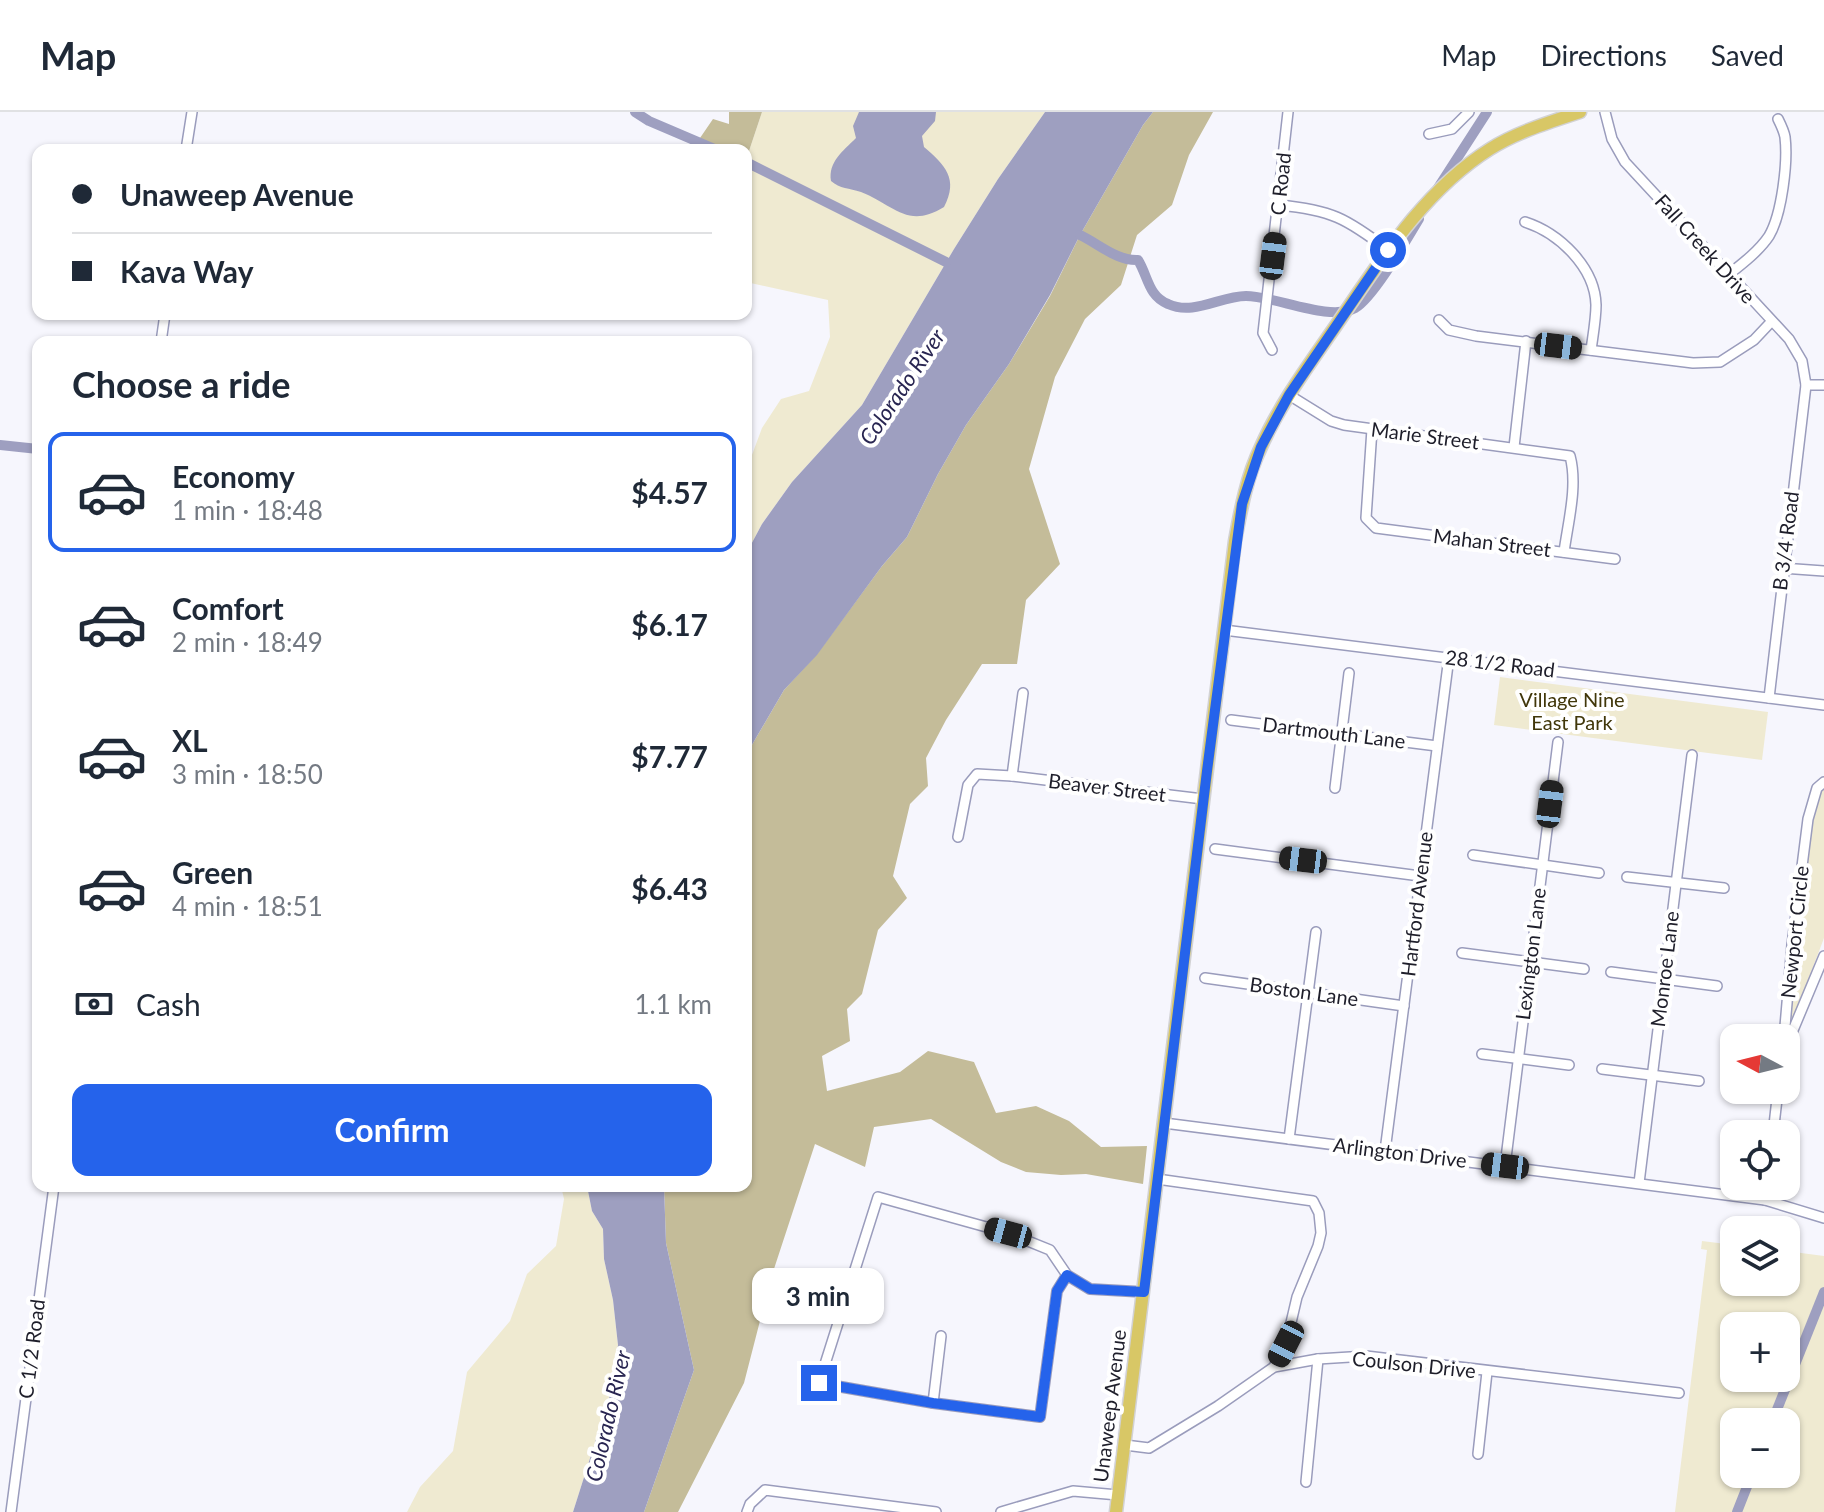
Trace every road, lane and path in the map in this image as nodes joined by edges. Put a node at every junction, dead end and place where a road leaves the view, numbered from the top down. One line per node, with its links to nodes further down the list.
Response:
1 (192, 112): 8 (street)
2 (1288, 112): 9 (street, C Road)
3 (1469, 112): 7 (street)
4 (1580, 112): 11 (main road, Unaweep Avenue)
5 (1605, 112): 12 (street, Fall Creek Drive)
6 (1778, 119): 12 (street)
7 (1429, 134)
8 (187, 144)
9 (1279, 205): 11 (street); 16 (street, C Road)
10 (1525, 222): 17 (street)
11 (1388, 250): 20 (main road, Unaweep Avenue)
12 (1728, 275): 14 (street, Fall Creek Drive)
13 (1439, 320): 15 (street)
14 (1771, 322): 17 (street); 18 (street, Fall Creek Drive)
15 (1526, 341): 17 (street); 22 (street)
16 (1272, 350)
17 (1591, 350)
18 (1806, 385): 19 (street); 25 (street, B 3/4 Road)
19 (1824, 385)
20 (1289, 395): 21 (street, Marie Street); 27 (main road, Unaweep Avenue)
21 (1372, 429): 22 (street, Marie Street); 23 (street, Mahan Street)
22 (1514, 447): 23 (street, Marie Street)
23 (1564, 552): 24 (street, Mahan Street)
24 (1615, 559)
25 (1782, 568): 26 (street); 31 (street, B 3/4 Road)
26 (1824, 571)
27 (1224, 630): 28 (street, 28 1/2 Road); 41 (main road, Unaweep Avenue)
28 (1449, 657): 31 (street, 28 1/2 Road); 36 (street, Hartford Avenue)
29 (1349, 673): 34 (street)
30 (1023, 693): 38 (street)
31 (1769, 698): 32 (street, 28 1/2 Road)
32 (1824, 705)
33 (1231, 720): 34 (street, Dartmouth Lane)
34 (1341, 734): 36 (street, Dartmouth Lane); 40 (street)
35 (1558, 742): 45 (street, Lexington Lane)
36 (1437, 746): 47 (street, Hartford Avenue)
37 (1692, 755): 49 (street, Monroe Lane)
38 (1012, 776): 41 (street, Beaver Street); 42 (street, Beaver Street)
39 (1824, 782): 62 (street, Newport Circle)
40 (1335, 788)
41 (1203, 799): 70 (main road, Unaweep Avenue)
42 (958, 837)
43 (1215, 849): 47 (street)
44 (1473, 855): 45 (street)
45 (1542, 865): 46 (street); 54 (street, Lexington Lane)
46 (1599, 873)
47 (1420, 876): 61 (street, Hartford Avenue)
48 (1627, 877): 49 (street)
49 (1676, 883): 50 (street); 58 (street, Monroe Lane)
50 (1724, 888)
51 (1316, 932): 60 (street)
52 (1462, 953): 54 (street)
53 (1824, 956): 63 (street, Newport Circle)
54 (1530, 962): 55 (street); 65 (street, Lexington Lane)
55 (1584, 969)
56 (1611, 972): 58 (street)
57 (1205, 978): 60 (street, Boston Lane)
58 (1664, 979): 59 (street); 68 (street, Monroe Lane)
59 (1717, 986)
60 (1308, 993): 61 (street, Boston Lane); 71 (street)
61 (1404, 1006): 72 (street, Hartford Avenue)
62 (1785, 1024)
63 (1796, 1024)
64 (1482, 1054): 65 (street)
65 (1518, 1059): 66 (street); 73 (street, Lexington Lane)
66 (1569, 1065)
67 (1602, 1069): 68 (street)
68 (1652, 1075): 69 (street); 75 (street, Monroe Lane)
69 (1699, 1081)
70 (1164, 1123): 71 (street, Arlington Drive); 74 (main road, Unaweep Avenue)
71 (1289, 1139): 72 (street, Arlington Drive)
72 (1385, 1151): 73 (street, Arlington Drive)
73 (1505, 1166): 75 (street, Arlington Drive)
74 (1157, 1179): 81 (main road, Unaweep Avenue); 84 (street)
75 (1639, 1183): 77 (street, Arlington Drive)
76 (53, 1192): 92 (street, C 1/2 Road)
77 (1720, 1194)
78 (1765, 1200): 79 (street, Arlington Drive)
79 (1824, 1218)
80 (1067, 1275): 81 (street); 87 (street); 87 (street)
81 (1144, 1292): 88 (main road, Unaweep Avenue)
82 (941, 1336): 87 (street)
83 (1318, 1359): 84 (street, Coulson Drive); 85 (street, Coulson Drive); 90 (street)
84 (1274, 1367): 88 (street, Coulson Drive)
85 (1487, 1372): 86 (street, Coulson Drive); 89 (street)
86 (1679, 1393)
87 (933, 1403)
88 (1125, 1445): 91 (main road, Unaweep Avenue)
89 (1478, 1454)
90 (1306, 1482)
91 (1118, 1495): 95 (street); 96 (main road, Unaweep Avenue)
92 (11, 1512)
93 (747, 1512): 94 (street)
94 (936, 1512)
95 (1001, 1512)
96 (1116, 1512)

